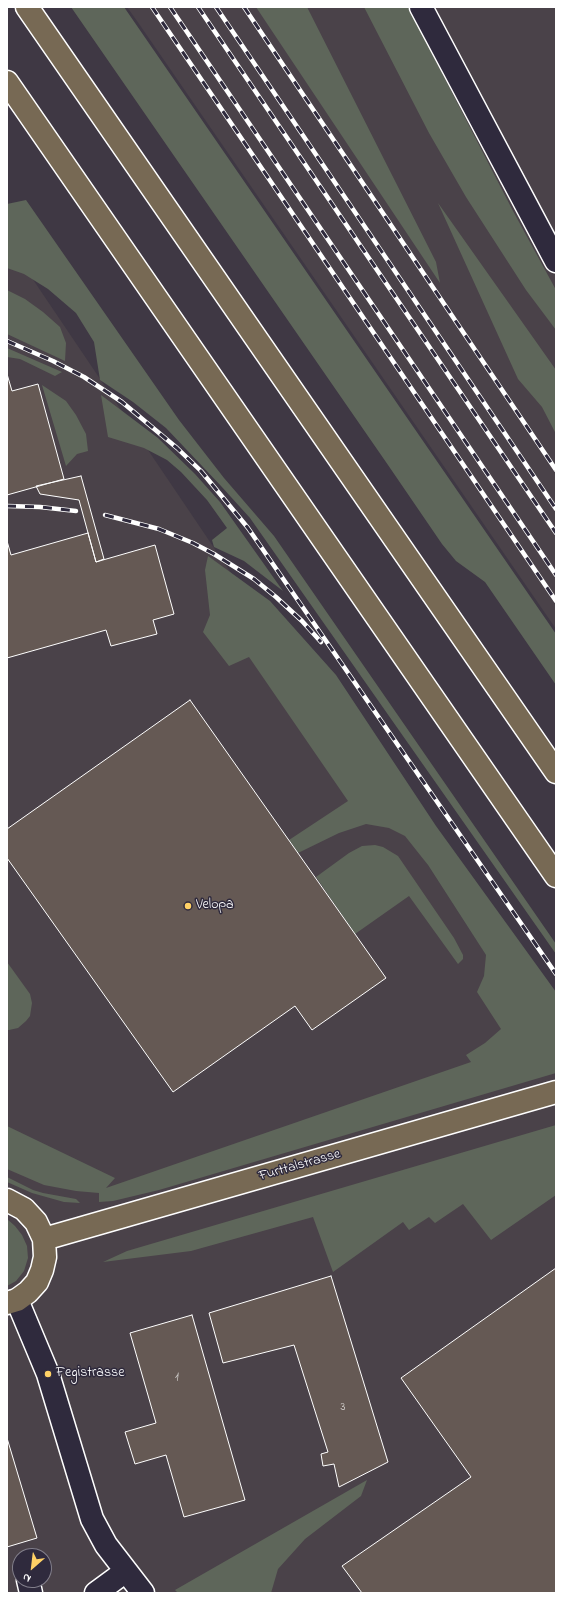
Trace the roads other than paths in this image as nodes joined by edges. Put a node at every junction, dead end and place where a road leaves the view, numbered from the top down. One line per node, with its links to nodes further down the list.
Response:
1 (27, 7): 5 (main road)
2 (421, 7): 4 (street)
3 (7, 82): 6 (main road)
4 (556, 261)
5 (556, 772)
6 (556, 876)
7 (556, 1092): 9 (main road, Furttalstrasse)
8 (7, 1200): 9 (main road)
9 (44, 1239): 10 (main road)
10 (12, 1301): 11 (street)
11 (126, 1571): 12 (street); 13 (street)
12 (96, 1593)
13 (143, 1593)

